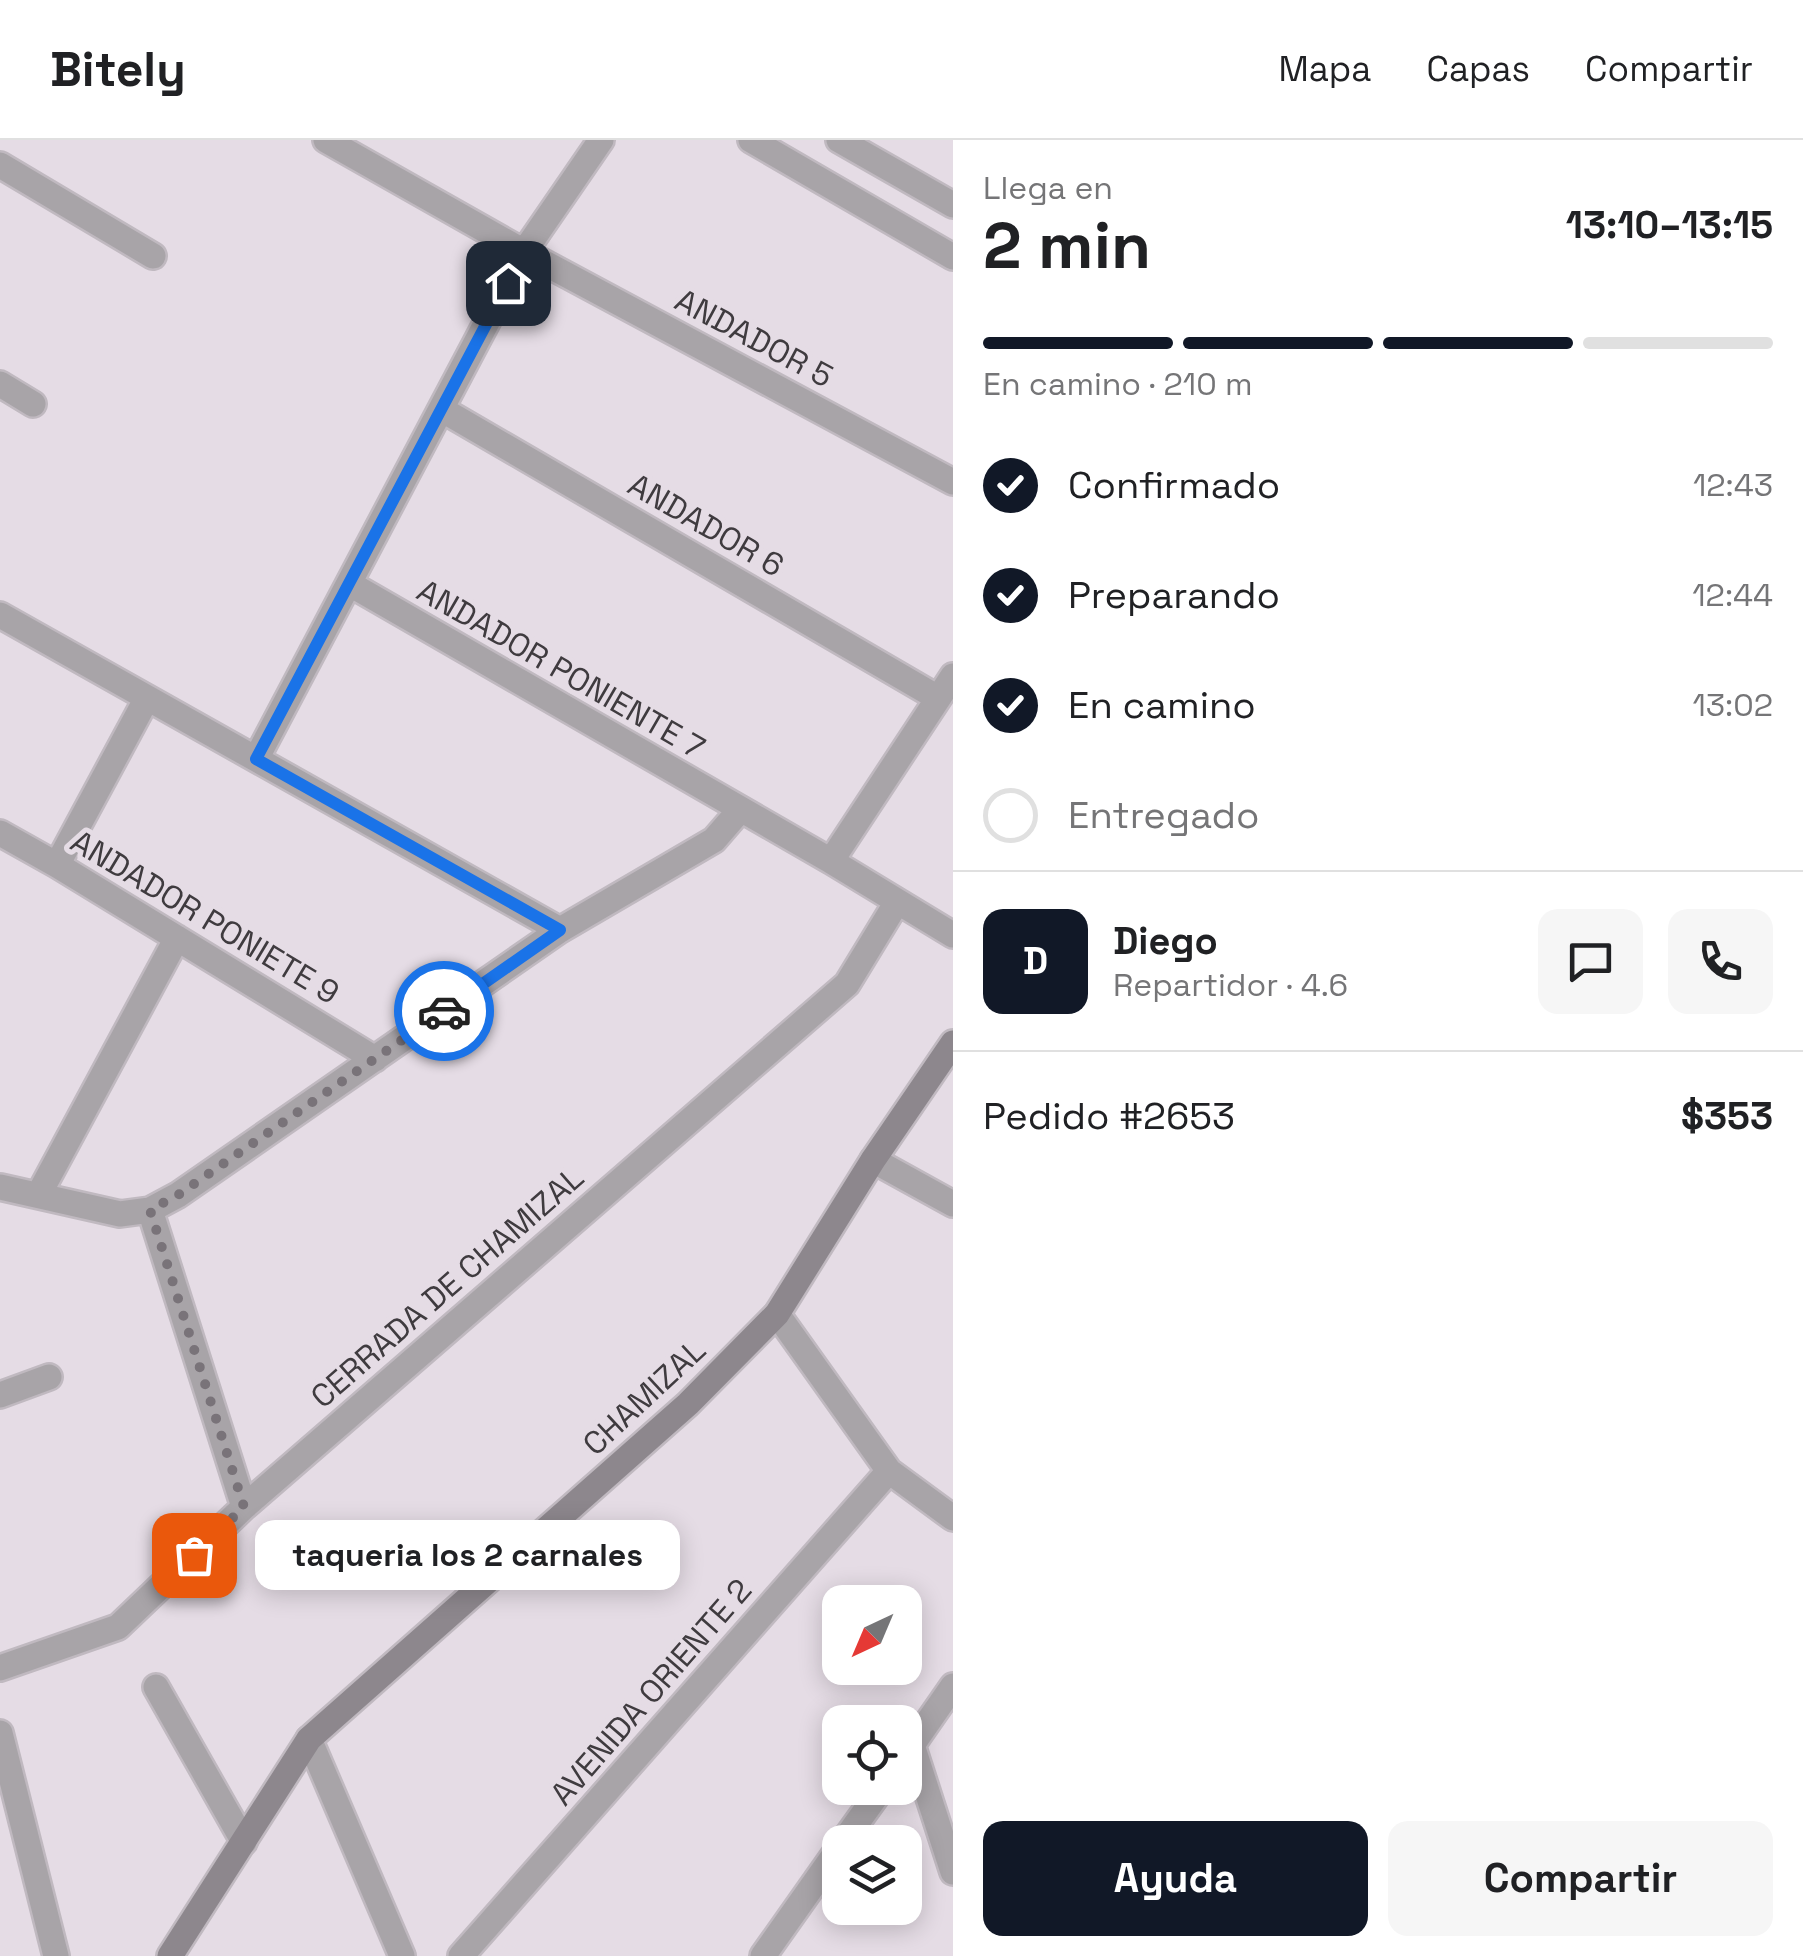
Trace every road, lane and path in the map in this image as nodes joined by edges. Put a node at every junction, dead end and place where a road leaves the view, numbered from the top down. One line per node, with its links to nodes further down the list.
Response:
1 (326, 140): 7 (street, ANDADOR 5)
2 (601, 140): 7 (street)
3 (751, 140): 9 (street)
4 (839, 140): 6 (street)
5 (0, 165): 8 (street)
6 (953, 205)
7 (524, 252): 12 (street); 13 (street, ANDADOR 5)
8 (154, 256)
9 (953, 257)
10 (0, 384): 11 (street)
11 (34, 404)
12 (442, 409): 14 (street); 18 (street, ANDADOR 6)
13 (953, 482)
14 (350, 584): 19 (street); 20 (street, ANDADOR PONIENTE 7)
15 (0, 615): 17 (street)
16 (953, 676): 18 (street)
17 (147, 698): 19 (street); 23 (street)
18 (938, 698): 22 (street)
19 (256, 759): 25 (street)
20 (740, 810): 22 (street, ANDADOR PONIENTE 7); 25 (street)
21 (0, 833): 23 (street, ANDADOR PONIETE 9)
22 (831, 862): 24 (street, ANDADOR PONIENTE 7)
23 (57, 865): 27 (street, ANDADOR PONIETE 9)
24 (897, 902): 26 (street, ANDADOR PONIENTE 7); 39 (street, CERRADA DE CHAMIZAL)
25 (560, 930): 29 (street)
26 (953, 935)
27 (177, 938): 29 (street, ANDADOR PONIETE 9); 32 (street)
28 (953, 1043): 30 (street, CHAMIZAL)
29 (375, 1058): 34 (street)
30 (873, 1160): 33 (street); 35 (street, CHAMIZAL)
31 (0, 1186): 32 (street)
32 (39, 1194): 34 (street)
33 (953, 1204)
34 (150, 1210): 39 (street)
35 (777, 1314): 38 (street); 46 (street, CHAMIZAL)
36 (50, 1377): 37 (street)
37 (0, 1395)
38 (889, 1471): 40 (street); 57 (street, AVENIDA ORIENTE 2)
39 (244, 1507): 41 (street, CERRADA DE CHAMIZAL)
40 (953, 1518)
41 (0, 1668)
42 (953, 1686): 44 (street)
43 (156, 1687): 50 (street)
44 (922, 1730)
45 (0, 1733): 48 (street)
46 (309, 1739): 50 (street, CHAMIZAL); 56 (street)
47 (922, 1788): 51 (street)
48 (16, 1798): 49 (street); 54 (street)
49 (0, 1821)
50 (244, 1842): 55 (street, CHAMIZAL)
51 (953, 1872)
52 (822, 1874): 53 (street)
53 (765, 1955)
54 (56, 1956)
55 (170, 1956)
56 (402, 1956)
57 (461, 1956)

